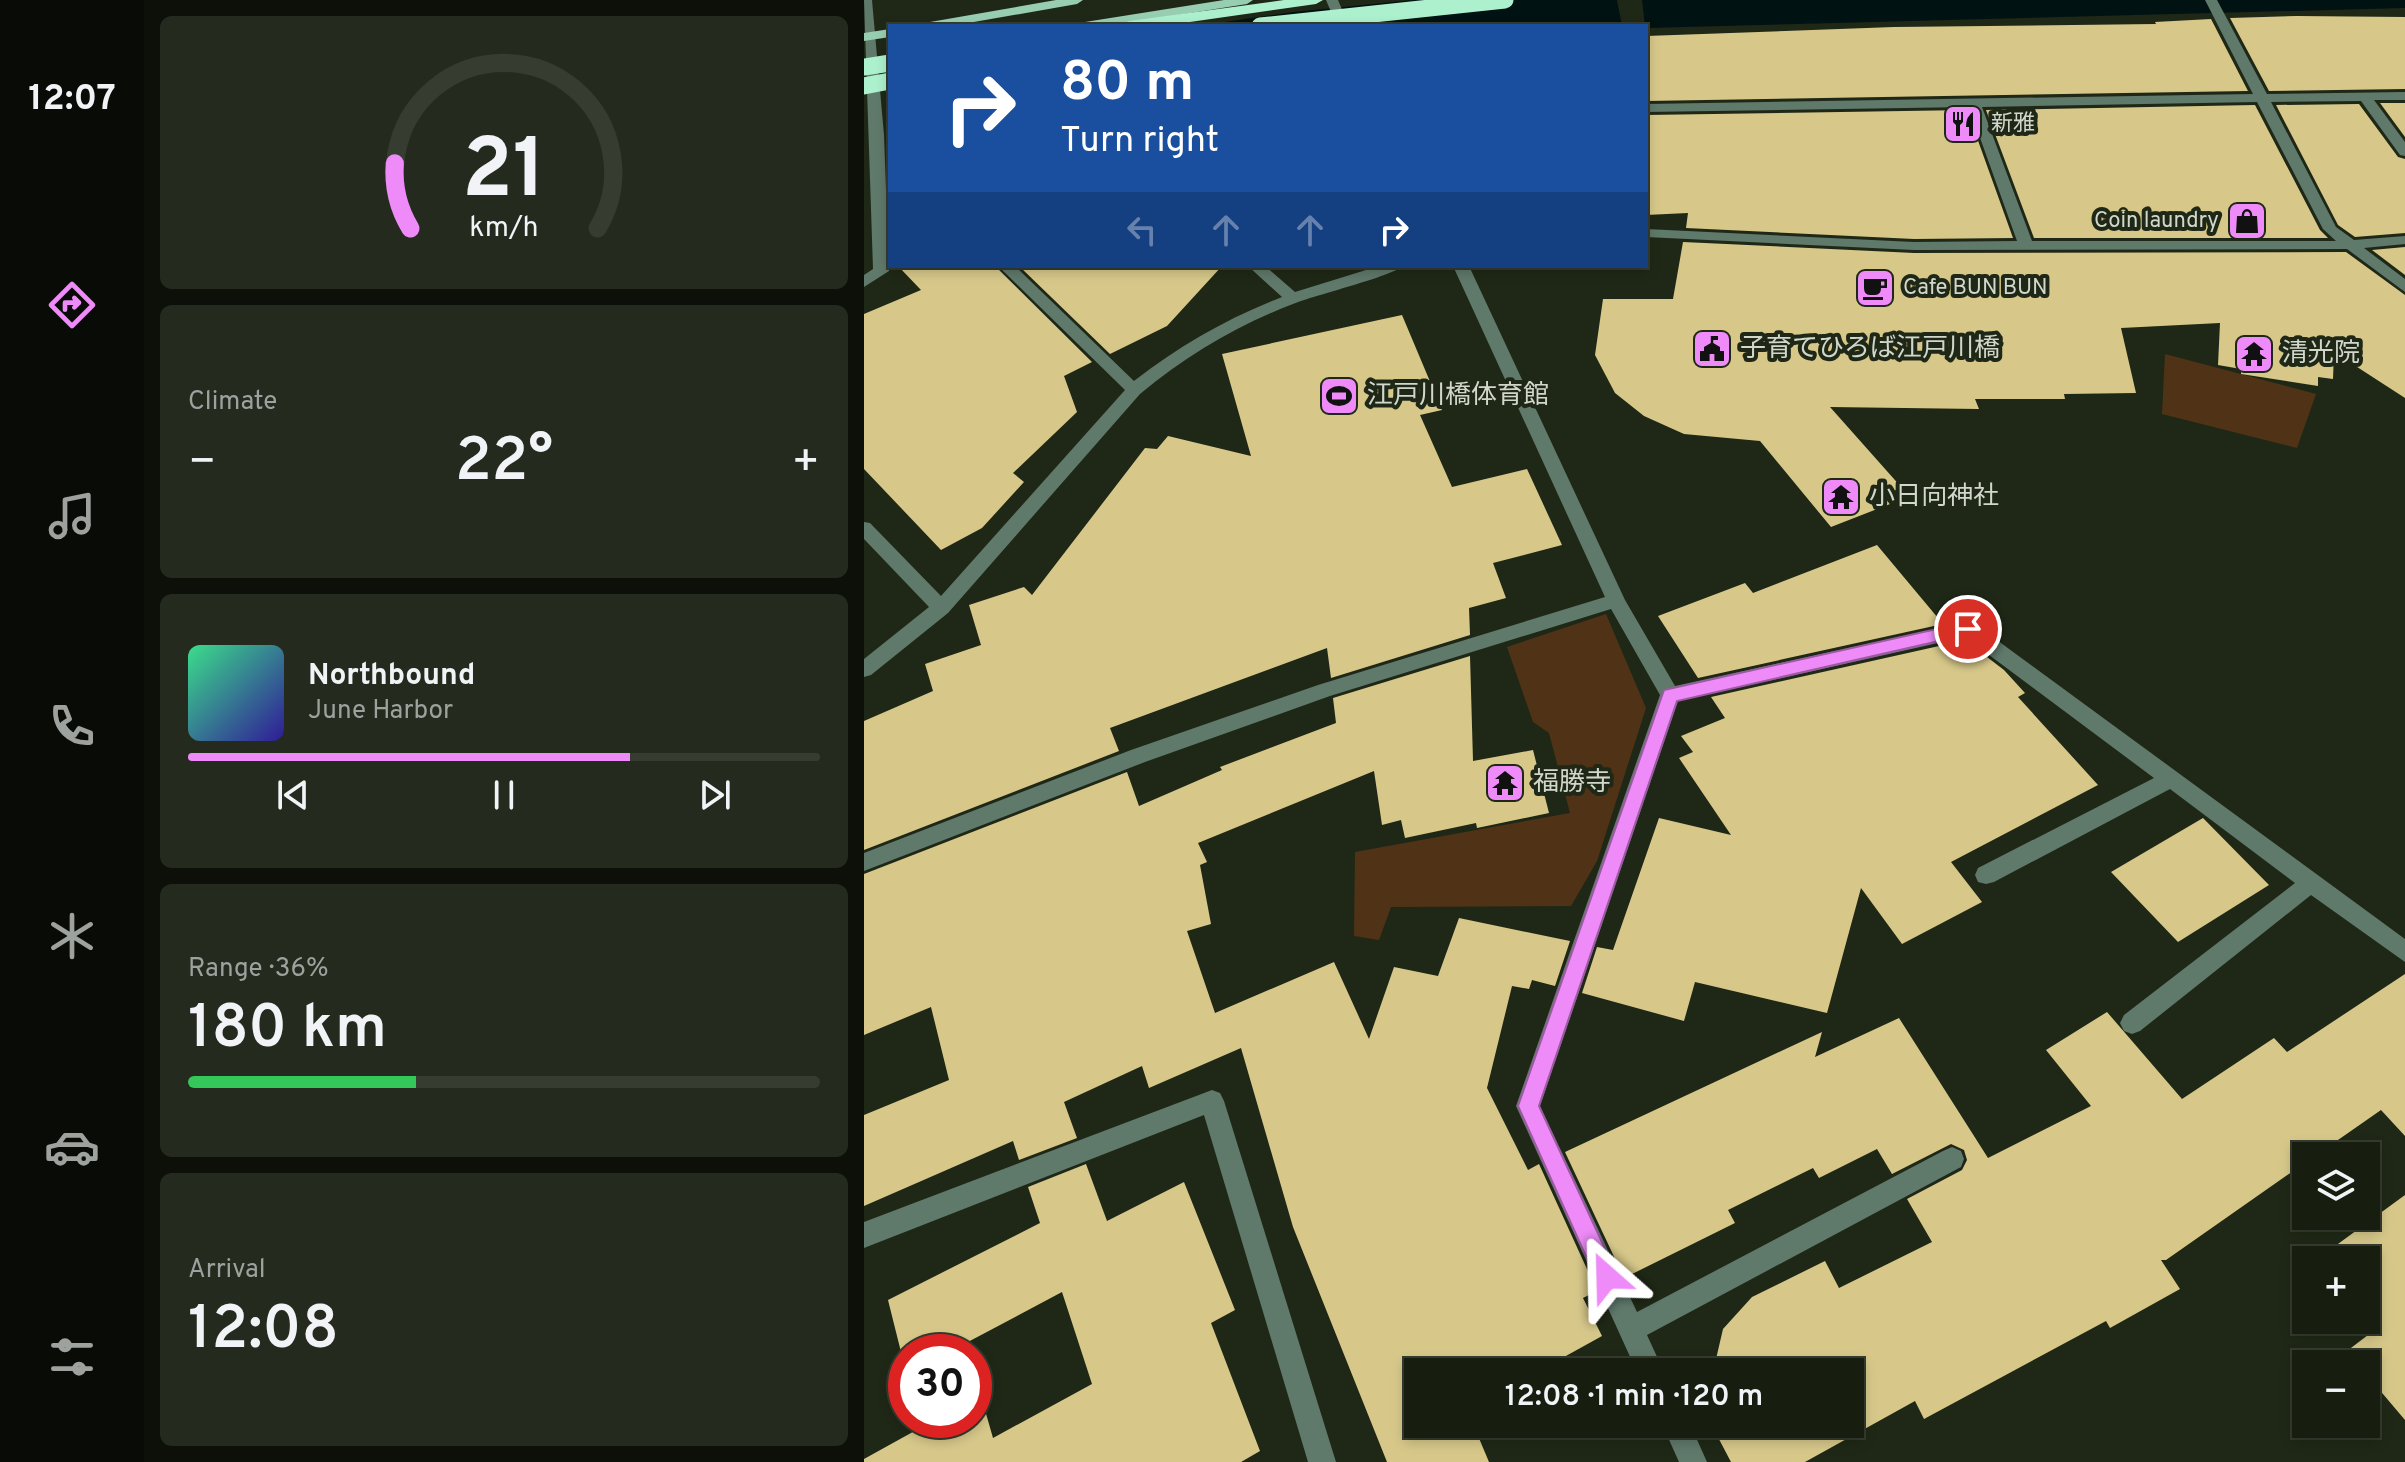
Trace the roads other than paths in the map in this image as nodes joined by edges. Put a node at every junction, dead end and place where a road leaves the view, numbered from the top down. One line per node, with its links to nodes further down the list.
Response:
1 (866, 0): 14 (street)
2 (1077, 0): 8 (main road)
3 (1247, 0): 9 (main road)
4 (1316, 0): 10 (highway)
5 (1505, 0): 11 (highway, bridge)
6 (2211, 0): 20 (street)
7 (1333, 3): 12 (street, bridge)
8 (941, 24)
9 (1097, 24)
10 (1143, 24)
11 (1279, 24)
12 (1342, 24)
13 (888, 33): 14 (main road)
14 (867, 37): 16 (street)
15 (888, 61): 16 (highway, bridge)
16 (867, 71): 17 (highway, bridge); 23 (street)
17 (888, 80)
18 (2405, 96): 19 (street)
19 (2365, 97): 20 (street); 24 (street)
20 (2261, 99): 21 (street); 29 (street)
21 (1974, 103): 22 (street); 28 (street)
22 (1648, 108)
23 (873, 140): 25 (street)
24 (2405, 152)
25 (885, 224): 34 (street)
26 (1648, 233): 28 (street)
27 (2405, 240): 29 (street)
28 (2026, 245): 29 (street)
29 (2347, 245): 35 (street)
30 (1008, 268): 37 (street)
31 (1258, 268): 36 (street)
32 (1389, 268): 36 (street)
33 (1462, 268): 39 (street)
34 (864, 282)
35 (2405, 287)
36 (1292, 298): 37 (street)
37 (1134, 390): 40 (street)
38 (864, 528): 40 (street)
39 (1616, 601): 42 (street); 44 (street)
40 (941, 608): 41 (street)
41 (864, 670)
42 (1670, 695): 43 (street); 51 (street)
43 (2169, 780): 45 (street); 46 (street)
44 (864, 862)
45 (1986, 875)
46 (2310, 883): 47 (street); 48 (street)
47 (2405, 952)
48 (2132, 1023)
49 (1952, 1159): 51 (street)
50 (864, 1235): 54 (street)
51 (1631, 1329): 52 (street)
52 (1644, 1358)
53 (1682, 1438): 55 (street)
54 (1322, 1462)
55 (1693, 1462)

